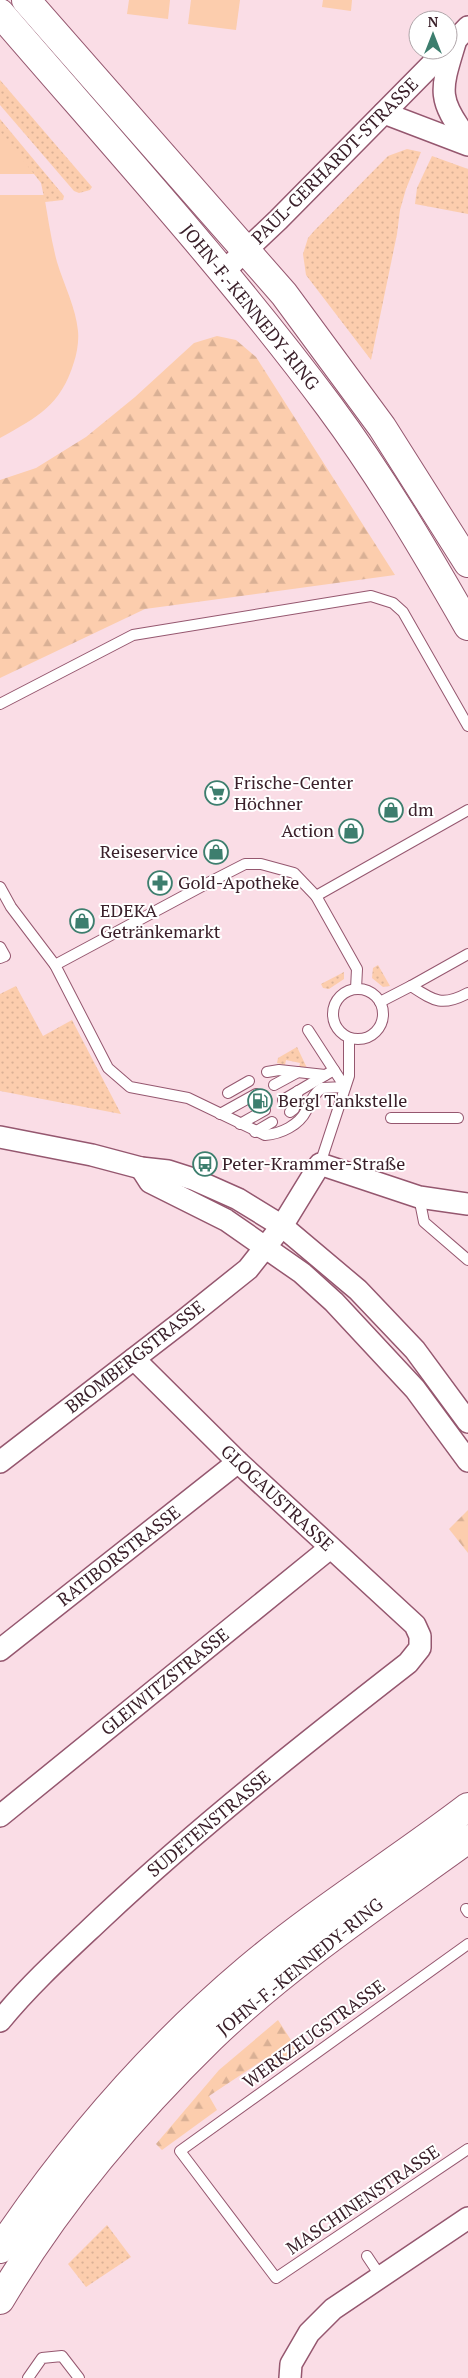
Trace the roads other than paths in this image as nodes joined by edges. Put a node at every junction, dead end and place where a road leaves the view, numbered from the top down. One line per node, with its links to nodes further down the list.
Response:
1 (26, 0): 8 (main road, JOHN-F.-KENNEDY-RING)
2 (0, 13): 9 (main road, JOHN-F.-KENNEDY-RING)
3 (436, 60): 5 (street, PAUL-GERHARDT-STRASSE)
4 (449, 60): 6 (street)
5 (384, 113): 7 (street); 8 (street, PAUL-GERHARDT-STRASSE)
6 (468, 139)
7 (468, 145)
8 (245, 251): 9 (street, PAUL-GERHARDT-STRASSE); 10 (main road, JOHN-F.-KENNEDY-RING)
9 (223, 272): 11 (main road, JOHN-F.-KENNEDY-RING)
10 (468, 563)
11 (468, 626)
12 (0, 704): 13 (lane)
13 (468, 726)
14 (468, 810): 16 (lane)
15 (0, 887): 20 (lane)
16 (316, 896): 20 (lane); 22 (lane)
17 (0, 948): 19 (lane)
18 (468, 954): 21 (lane)
19 (0, 958)
20 (55, 965): 39 (lane)
21 (411, 986): 23 (lane); 24 (lane)
22 (356, 989): 24 (lane); 26 (lane)
23 (468, 993)
24 (380, 1002): 26 (lane)
25 (308, 1030): 29 (lane)
26 (349, 1038): 32 (lane)
27 (267, 1072): 28 (lane)
28 (298, 1072): 29 (lane); 31 (lane)
29 (330, 1073): 32 (lane); 33 (lane)
30 (249, 1081): 34 (lane)
31 (274, 1085)
32 (345, 1087): 44 (lane); 46 (lane)
33 (298, 1092): 36 (lane); 38 (lane)
34 (228, 1093)
35 (256, 1094): 39 (lane)
36 (283, 1100)
37 (265, 1110): 43 (lane)
38 (290, 1112)
39 (220, 1114): 43 (lane)
40 (391, 1118): 41 (lane)
41 (458, 1118)
42 (272, 1122): 44 (lane)
43 (240, 1124): 44 (lane)
44 (255, 1132)
45 (0, 1137): 47 (street)
46 (320, 1164): 48 (street); 50 (street)
47 (141, 1168): 50 (street); 51 (street)
48 (419, 1197): 49 (street); 52 (lane)
49 (468, 1204)
50 (282, 1226): 51 (street); 54 (street)
51 (266, 1248): 53 (street, BROMBERGSTRASSE); 55 (street)
52 (468, 1260)
53 (134, 1359): 56 (street, BROMBERGSTRASSE); 57 (street, GLOGAUSTRASSE)
54 (468, 1422)
55 (468, 1461)
56 (0, 1462)
57 (238, 1462): 58 (street, GLOGAUSTRASSE); 60 (street, RATIBORSTRASSE)
58 (330, 1548): 59 (street, GLOGAUSTRASSE); 62 (street, GLEIWITZSTRASSE)
59 (420, 1636): 65 (street, SUDETENSTRASSE)
60 (0, 1650)
61 (468, 1807): 68 (main road, JOHN-F.-KENNEDY-RING)
62 (0, 1816)
63 (468, 1839): 72 (main road, JOHN-F.-KENNEDY-RING)
64 (468, 1944): 71 (lane, WERKZEUGSTRASSE)
65 (0, 2021)
66 (468, 2149): 71 (lane, MASCHINENSTRASSE)
67 (468, 2218): 70 (street)
68 (0, 2249)
69 (367, 2256): 70 (lane)
70 (381, 2277): 75 (street)
71 (276, 2278)
72 (0, 2300)
73 (28, 2378): 74 (lane)
74 (79, 2378)
75 (290, 2378)

